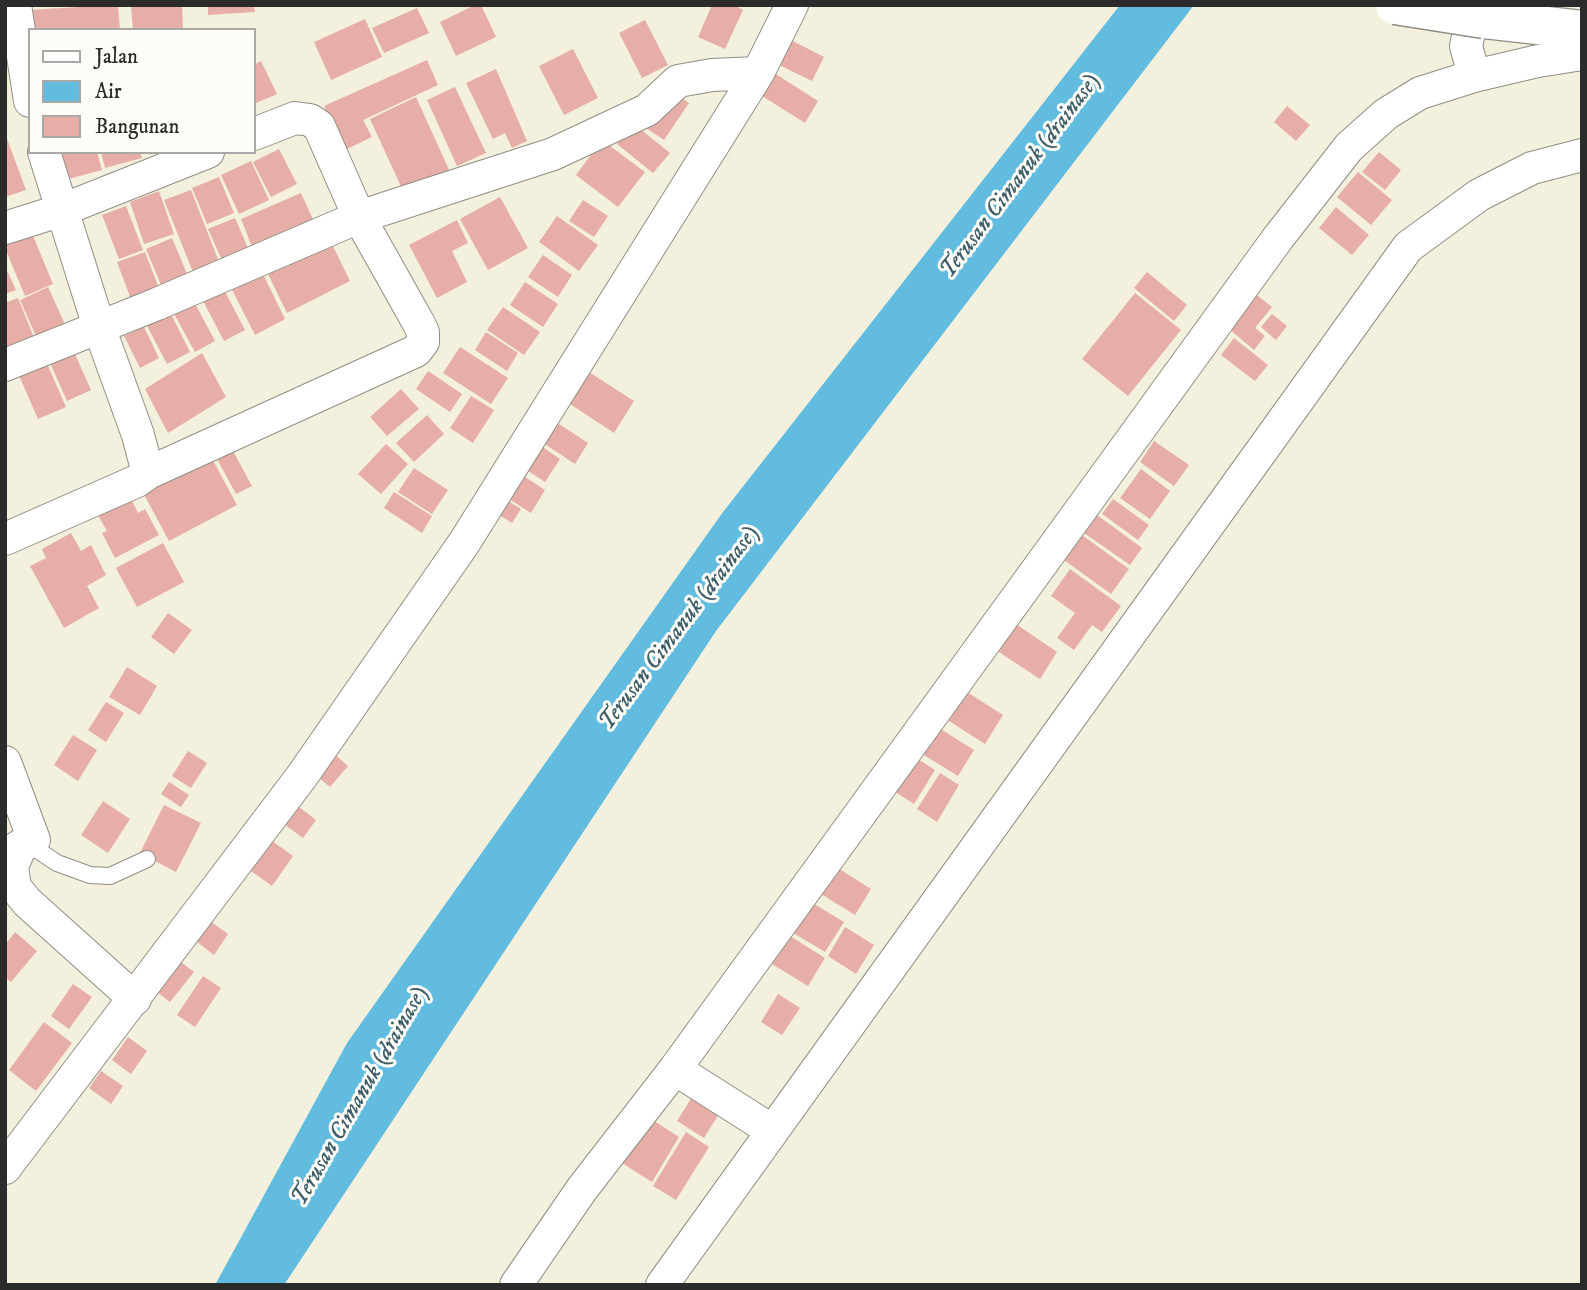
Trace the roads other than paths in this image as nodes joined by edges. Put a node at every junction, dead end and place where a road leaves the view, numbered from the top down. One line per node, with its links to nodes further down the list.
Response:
1 (15, 5): 9 (street)
2 (792, 5): 7 (street)
3 (1395, 5): 4 (main road, bridge)
4 (1479, 12): 5 (main road); 8 (street)
5 (1582, 30)
6 (1582, 54): 8 (street)
7 (758, 74): 15 (street); 24 (street)
8 (1474, 76): 25 (street)
9 (28, 88)
10 (256, 133): 15 (street)
11 (45, 154): 14 (street)
12 (203, 154): 14 (street)
13 (1582, 155): 26 (street)
14 (62, 210): 16 (street); 17 (street)
15 (359, 217): 17 (street); 19 (street)
16 (5, 228)
17 (99, 327): 18 (street); 19 (street)
18 (5, 365)
19 (148, 473): 20 (street)
20 (5, 539)
21 (5, 762): 22 (street)
22 (25, 847): 23 (lane); 24 (street)
23 (147, 859)
24 (135, 999): 27 (street)
25 (675, 1069): 26 (street); 28 (street)
26 (771, 1130): 29 (street)
27 (5, 1168)
28 (516, 1285)
29 (662, 1285)

